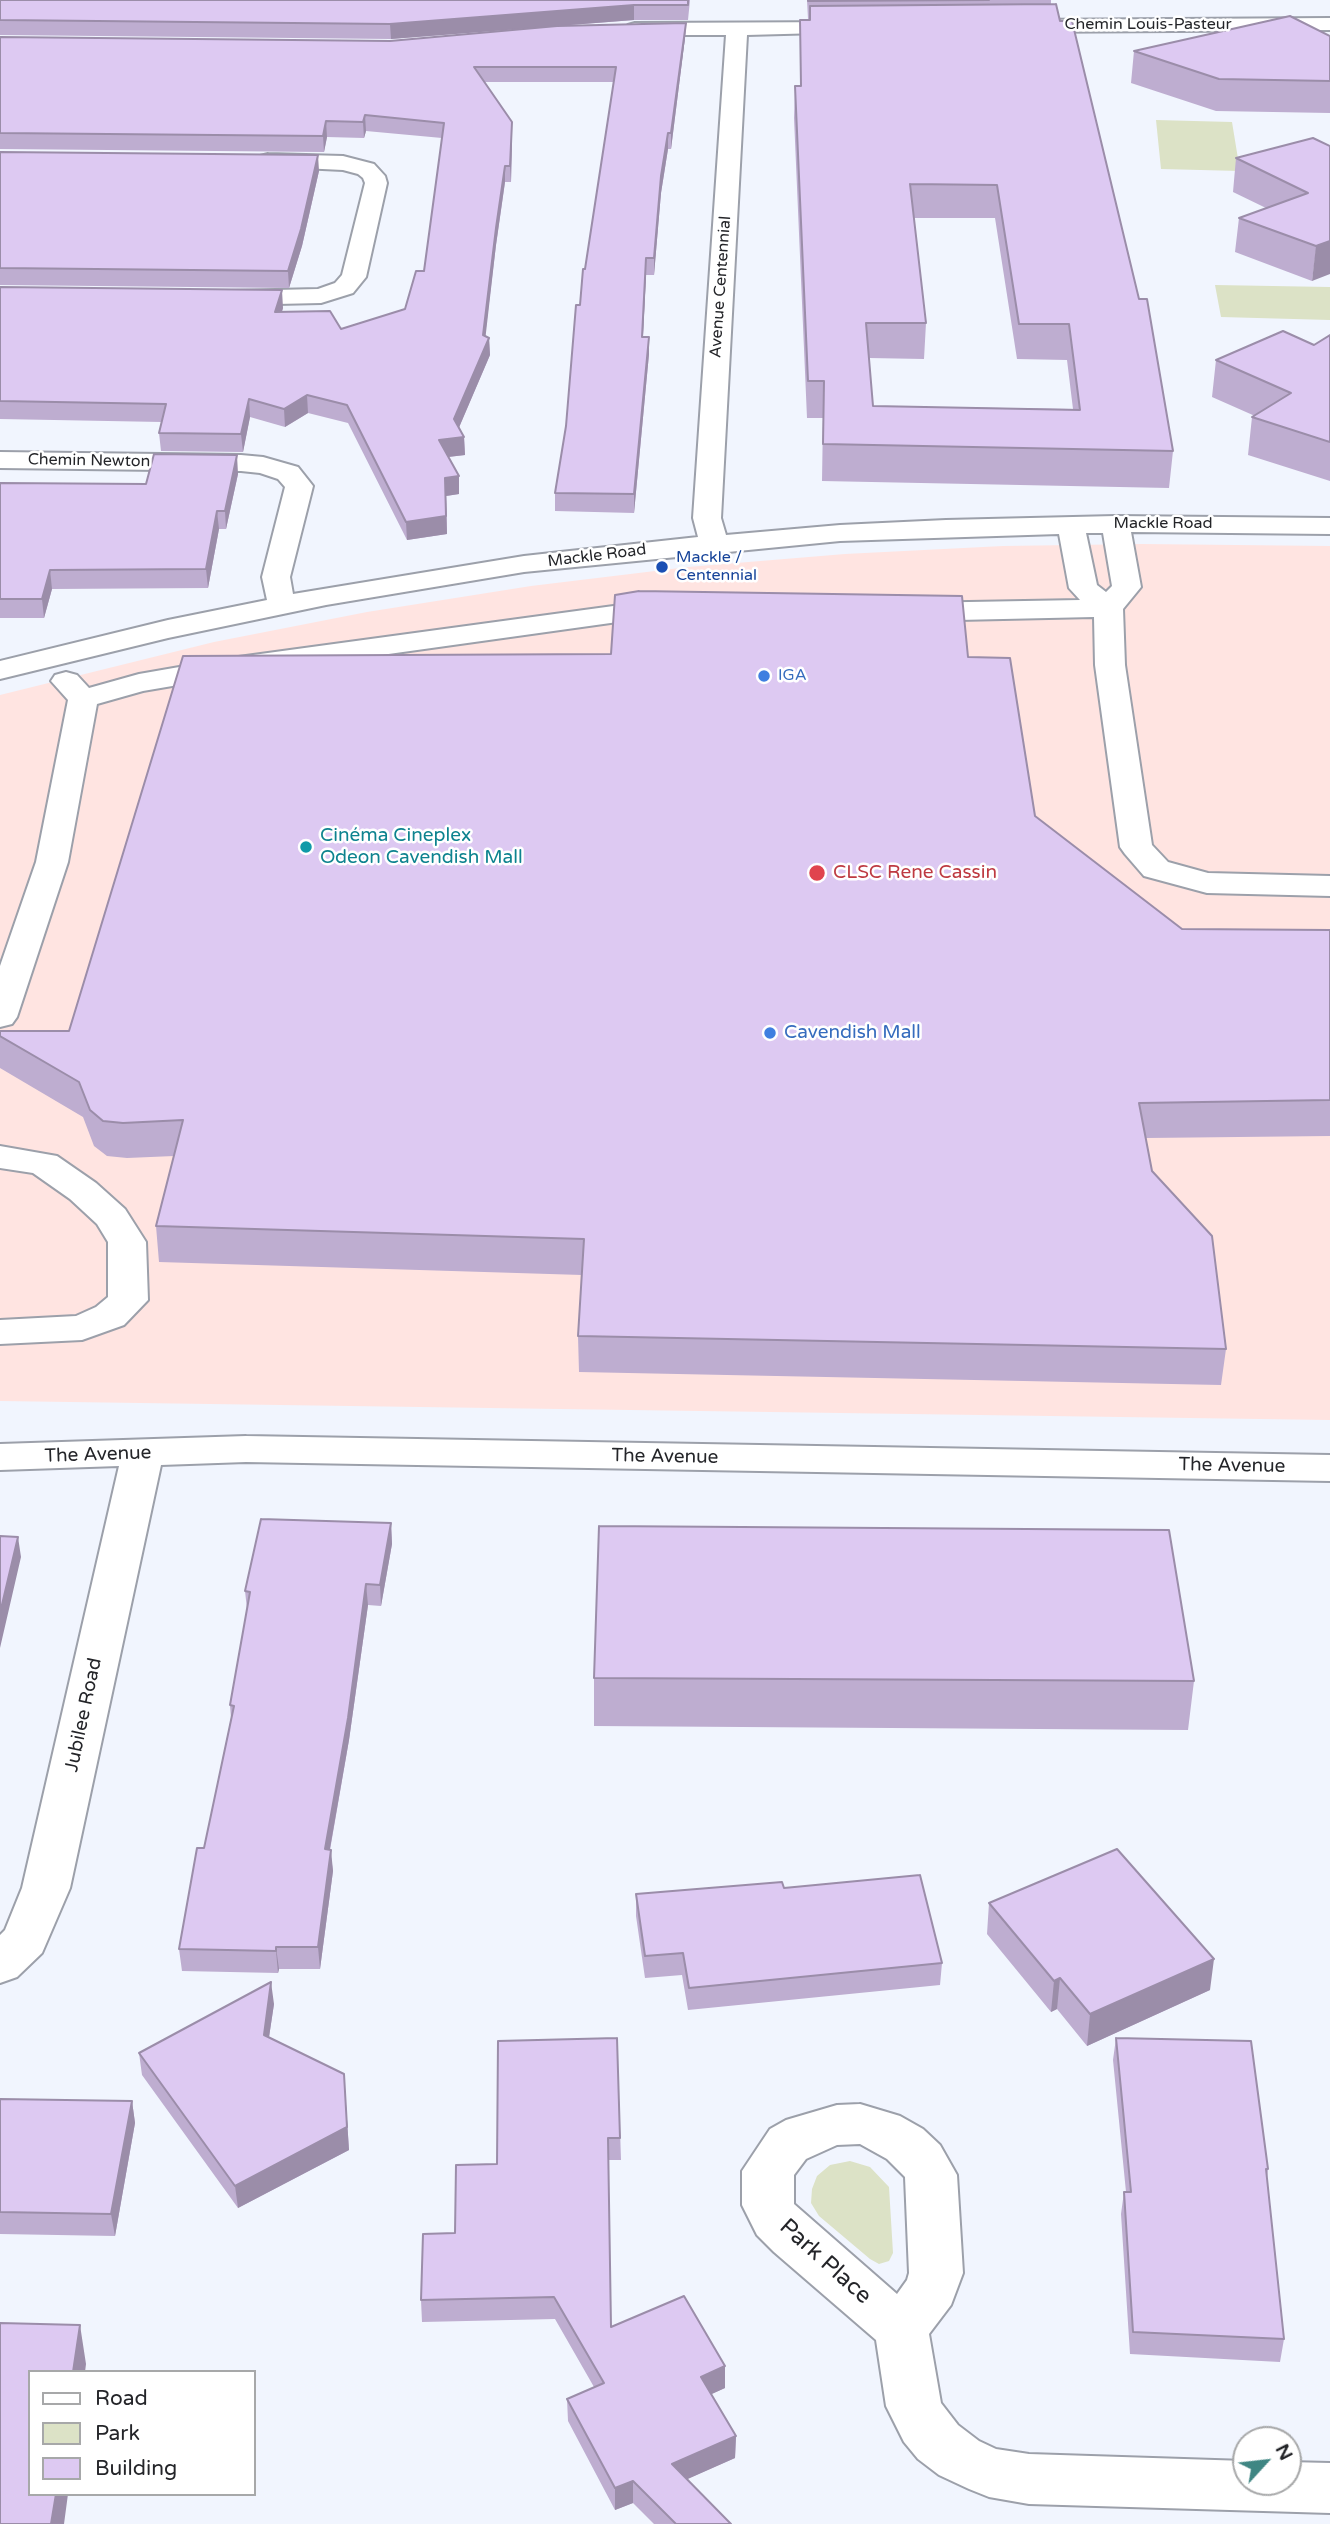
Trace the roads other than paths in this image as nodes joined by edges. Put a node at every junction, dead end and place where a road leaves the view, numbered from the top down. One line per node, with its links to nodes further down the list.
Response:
1 (1106, 0): 4 (street)
2 (1330, 24): 4 (street, Chemin Louis-Pasteur)
3 (999, 26): 4 (street, Chemin Louis-Pasteur)
4 (1114, 26)
5 (867, 28): 6 (street)
6 (737, 29): 7 (street); 14 (street, Avenue Centennial)
7 (610, 30)
8 (242, 161): 9 (street)
9 (207, 298)
10 (0, 460): 15 (street, Chemin Newton)
11 (1115, 524): 12 (street, Mackle Road); 13 (street, Mackle Road); 17 (street)
12 (1071, 525): 14 (street, Mackle Road); 17 (street)
13 (1330, 526)
14 (714, 543): 15 (street, Mackle Road)
15 (286, 604): 19 (street, Mackle Road)
16 (698, 606): 21 (street)
17 (1108, 608): 18 (street); 22 (street)
18 (889, 613)
19 (47, 658): 20 (street, Mackle Road); 21 (street)
20 (0, 670)
21 (83, 699): 23 (street)
22 (1330, 886)
23 (0, 1017)
24 (0, 1157): 25 (street)
25 (0, 1332)
26 (143, 1453): 27 (street, The Avenue); 28 (street, The Avenue); 29 (street, Jubilee Road)
27 (0, 1457)
28 (1330, 1468)
29 (0, 1964)
30 (901, 2329): 31 (street)
31 (1330, 2488)

